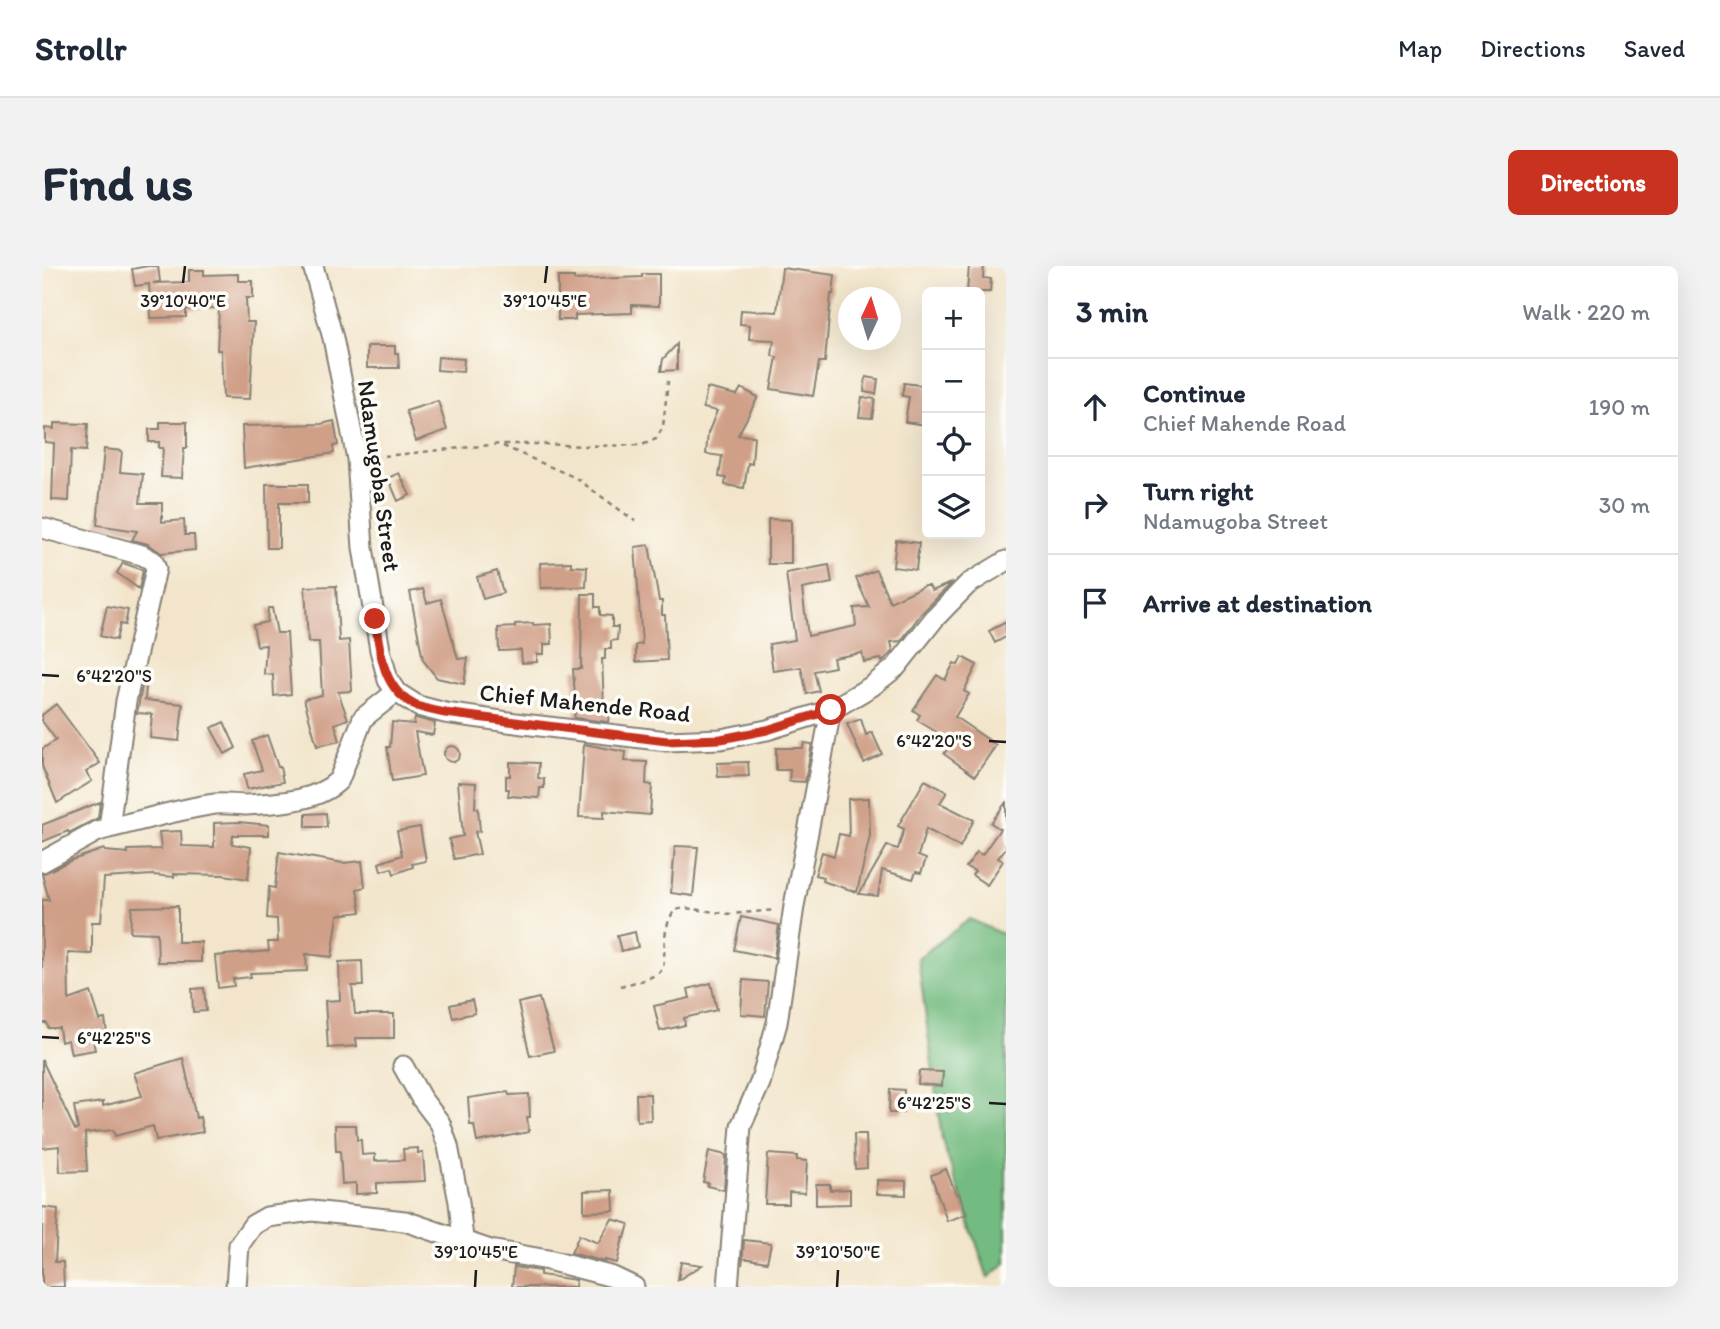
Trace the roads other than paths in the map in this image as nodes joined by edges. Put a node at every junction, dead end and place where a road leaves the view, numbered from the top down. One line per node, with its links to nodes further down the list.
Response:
1 (313, 266): 4 (street, Ndamugoba Street)
2 (42, 528): 6 (street)
3 (1006, 561): 5 (street, Chief Mahende Road)
4 (396, 692): 5 (street, Chief Mahende Road); 6 (street)
5 (831, 710): 12 (street)
6 (109, 828): 7 (street)
7 (42, 862)
8 (402, 1066): 9 (street)
9 (463, 1240): 10 (street); 11 (street)
10 (236, 1287)
11 (634, 1287)
12 (728, 1287)

